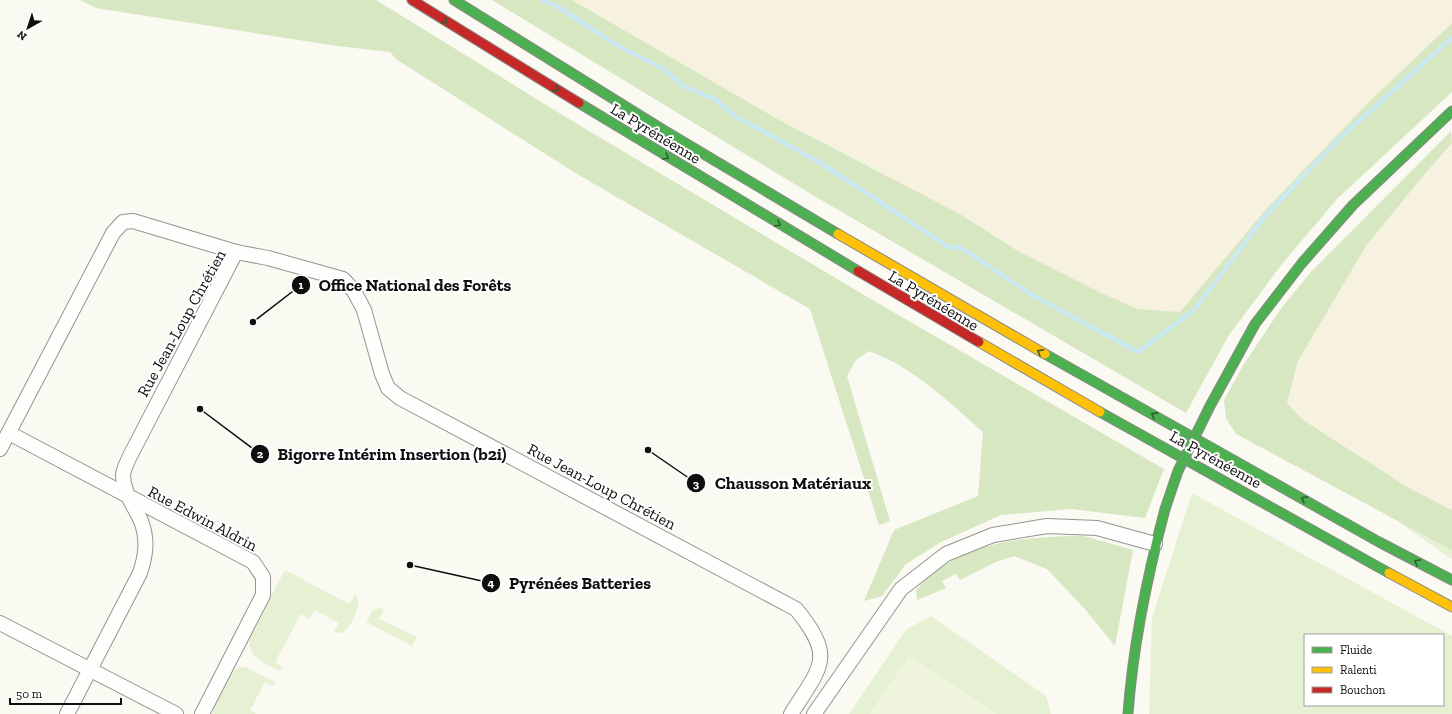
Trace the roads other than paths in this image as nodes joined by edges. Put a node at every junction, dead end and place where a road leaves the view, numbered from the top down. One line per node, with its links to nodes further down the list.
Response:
1 (412, 0): 10 (main road, La Pyrénéenne, one-way to 10)
2 (454, 0): 9 (main road, La Pyrénéenne, one-way to 2)
3 (1452, 111): 8 (main road, bridge)
4 (236, 252): 5 (street); 7 (street, Rue Jean-Loup Chrétien); 16 (street, Rue Jean-Loup Chrétien)
5 (9, 433): 6 (street); 7 (street, Rue Edwin Aldrin)
6 (0, 449)
7 (128, 497): 12 (street, Rue Jean-Loup Chrétien); 15 (street, Rue Edwin Aldrin)
8 (1155, 544): 17 (street); 18 (main road)
9 (1452, 580)
10 (1452, 607)
11 (0, 623): 12 (street)
12 (90, 669): 13 (street, Rue Jean-Loup Chrétien); 14 (street)
13 (67, 714)
14 (176, 714)
15 (202, 714)
16 (791, 714)
17 (814, 714)
18 (1128, 714)

